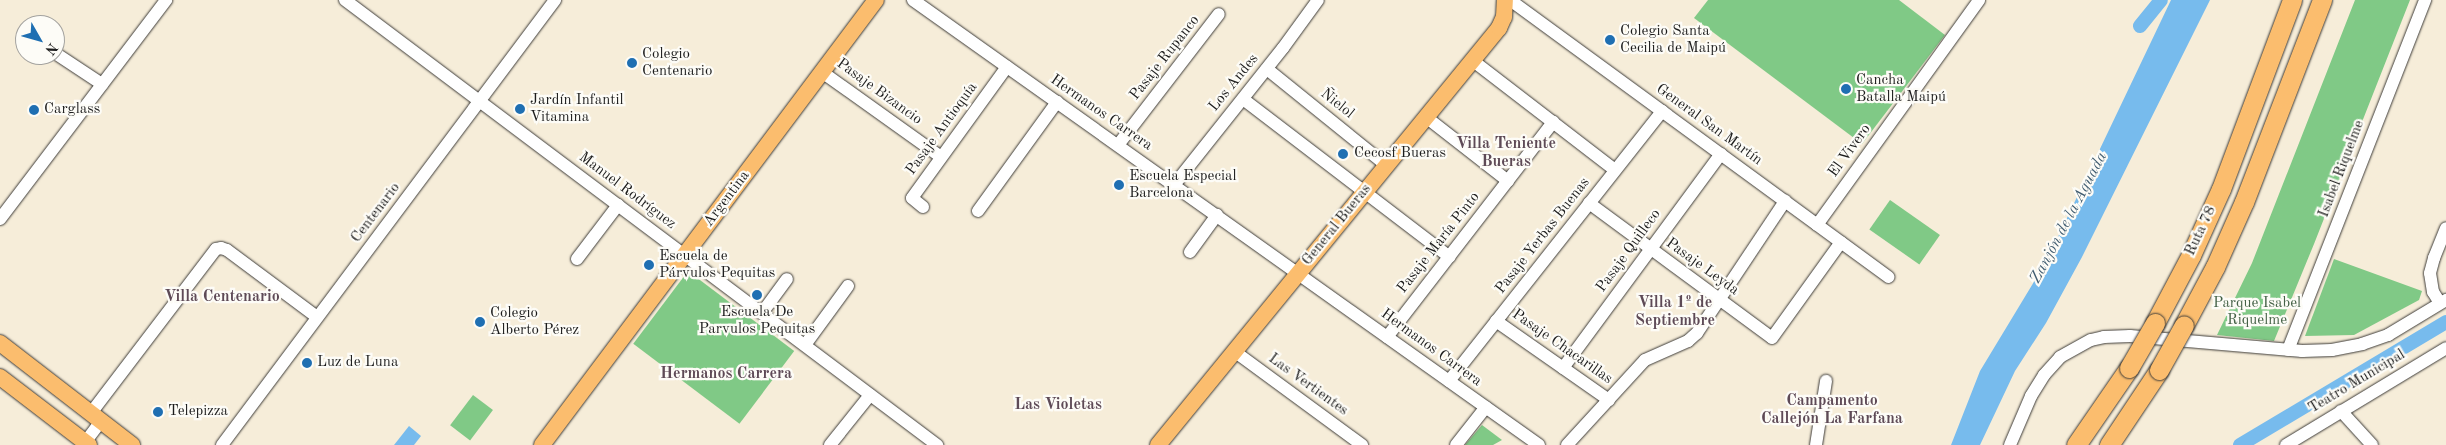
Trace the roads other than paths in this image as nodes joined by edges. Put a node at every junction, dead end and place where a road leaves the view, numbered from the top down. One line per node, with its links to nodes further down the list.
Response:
1 (345, 0): 21 (street, Manuel Rodríguez)
2 (555, 0): 21 (street, Centenario)
3 (876, 0): 18 (main road, Argentina)
4 (912, 0): 16 (street, Hermanos Carrera)
5 (1318, 0): 17 (street, Los Andes)
6 (1505, 0): 15 (main road, General Bueras)
7 (1510, 0): 23 (street, General San Martín)
8 (1979, 0): 41 (street, El Vivero)
9 (2292, 0): 86 (highway, Ruta 78, bridge)
10 (2322, 0): 87 (highway, Ruta 78, bridge)
11 (2425, 0): 62 (street, Isabel Riquelme)
12 (159, 2): 19 (street)
13 (1219, 14): 26 (street, Pasaje Rupanco)
14 (65, 60): 19 (street)
15 (1472, 60): 24 (main road, General Bueras); 25 (street)
16 (1006, 67): 22 (street, Hermanos Carrera); 28 (street, Pasaje Antioquía)
17 (1267, 69): 20 (street, Los Andes); 29 (street, Ñielol)
18 (822, 72): 28 (street, Pasaje Bizancio); 46 (main road, Argentina)
19 (102, 84): 38 (street)
20 (1243, 98): 32 (street, Los Andes); 33 (street)
21 (480, 101): 36 (street, Manuel Rodríguez); 56 (street, Centenario)
22 (1057, 102): 26 (street, Hermanos Carrera); 39 (street)
23 (1662, 111): 27 (street, General San Martín); 30 (street, Pasaje Yerbas Buenas)
24 (1426, 117): 29 (main road, General Bueras); 31 (street)
25 (1553, 122): 30 (street); 31 (street, Pasaje María Pinto)
26 (1118, 145): 32 (street, Hermanos Carrera)
27 (1721, 154): 34 (street, General San Martín); 44 (street, Pasaje Quilleco)
28 (942, 157): 37 (street, Pasaje Antioquía)
29 (1386, 165): 33 (main road, General Bueras)
30 (1615, 170): 35 (street, Pasaje Yerbas Buenas)
31 (1508, 181): 47 (street, Pasaje María Pinto)
32 (1174, 185): 40 (street, Hermanos Carrera)
33 (1364, 192): 47 (street); 49 (main road, General Bueras)
34 (1785, 201): 41 (street, General San Martín); 53 (street)
35 (1589, 204): 44 (street, Pasaje Leyda); 57 (street, Pasaje Yerbas Buenas)
36 (618, 205): 46 (street, Manuel Rodríguez); 48 (street)
37 (923, 207)
38 (3, 210)
39 (978, 211)
40 (1217, 216): 45 (street); 49 (street, Hermanos Carrera)
41 (1817, 224): 43 (street, General San Martín)
42 (2446, 228): 54 (street)
43 (1841, 242): 50 (street, General San Martín); 53 (street, Pasaje Leyda)
44 (1651, 249): 53 (street, Pasaje Leyda); 64 (street, Pasaje Quilleco)
45 (1190, 252)
46 (685, 255): 55 (street, Manuel Rodríguez); 76 (main road, Argentina)
47 (1450, 256): 58 (street, Pasaje María Pinto)
48 (577, 259)
49 (1298, 273): 58 (street, Hermanos Carrera); 63 (main road, General Bueras)
50 (1888, 277)
51 (787, 279): 55 (street)
52 (848, 286): 59 (street)
53 (1720, 300): 69 (street)
54 (2443, 302): 62 (street)
55 (762, 313): 59 (street, Manuel Rodríguez)
56 (317, 317): 72 (street); 75 (street, Centenario)
57 (1496, 321): 64 (street, Pasaje Chacarillas); 66 (street, Pasaje Yerbas Buenas)
58 (1388, 337): 66 (street, Hermanos Carrera)
59 (807, 342): 68 (street, Manuel Rodríguez)
60 (0, 343): 72 (main road)
61 (2446, 348): 71 (street, Teatro Municipal)
62 (2288, 350): 85 (street)
63 (1234, 352): 79 (main road, General Bueras); 80 (street, Las Vertientes)
64 (1563, 368): 69 (street, Pasaje Chacarillas)
65 (0, 377): 73 (main road)
66 (1449, 381): 70 (street, Hermanos Carrera)
67 (1826, 381): 84 (street)
68 (870, 395): 77 (street); 78 (street, Manuel Rodríguez)
69 (1609, 400): 83 (street)
70 (1486, 407): 81 (street); 82 (street, Hermanos Carrera)
71 (2341, 411): 88 (street, Teatro Municipal); 89 (street)
72 (96, 417): 73 (street); 74 (main road)
73 (86, 444)
74 (132, 445)
75 (222, 445)
76 (542, 445)
77 (830, 445)
78 (937, 445)
79 (1158, 445)
80 (1362, 445)
81 (1456, 445)
82 (1539, 445)
83 (1568, 445)
84 (1816, 445)
85 (2010, 445)
86 (2076, 445)
87 (2109, 445)
88 (2286, 445)
89 (2372, 445)

